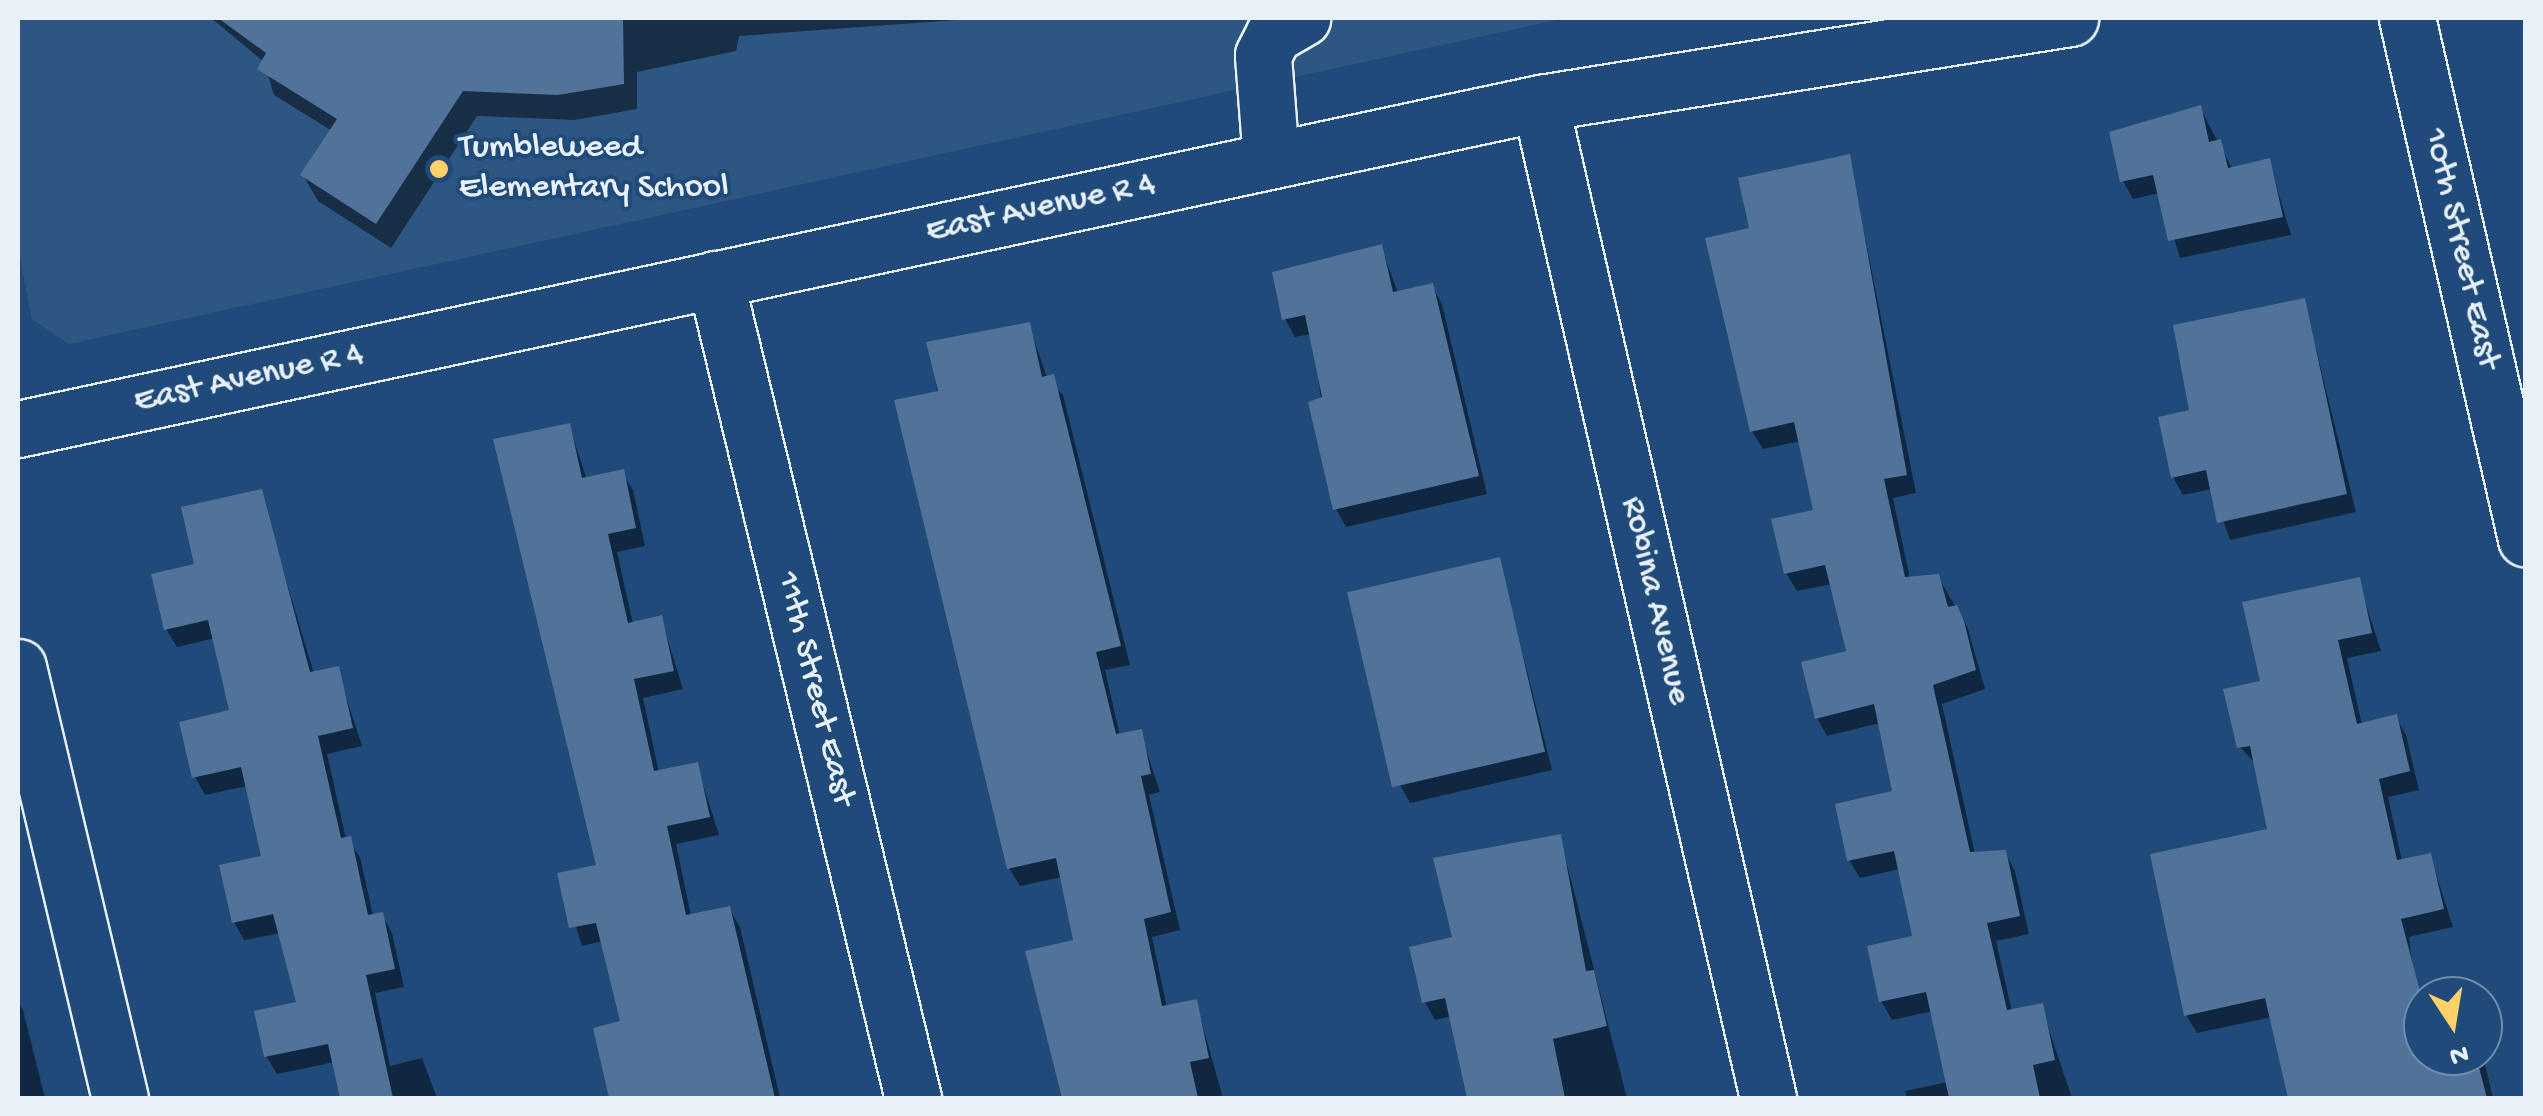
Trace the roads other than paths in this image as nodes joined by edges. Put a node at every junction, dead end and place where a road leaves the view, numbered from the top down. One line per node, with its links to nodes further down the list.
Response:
1 (1302, 18): 6 (street)
2 (2070, 18): 4 (street, East Avenue R 4)
3 (2407, 18): 9 (street, 10th Street East)
4 (1860, 34): 5 (street, East Avenue R 4)
5 (1540, 103): 6 (street, East Avenue R 4); 13 (street, Robina Avenue)
6 (1271, 160): 7 (street, East Avenue R 4)
7 (714, 279): 8 (street, East Avenue R 4); 12 (street, 11th Street East)
8 (18, 430)
9 (2526, 538)
10 (18, 667): 11 (street)
11 (120, 1098)
12 (913, 1098)
13 (1768, 1098)

